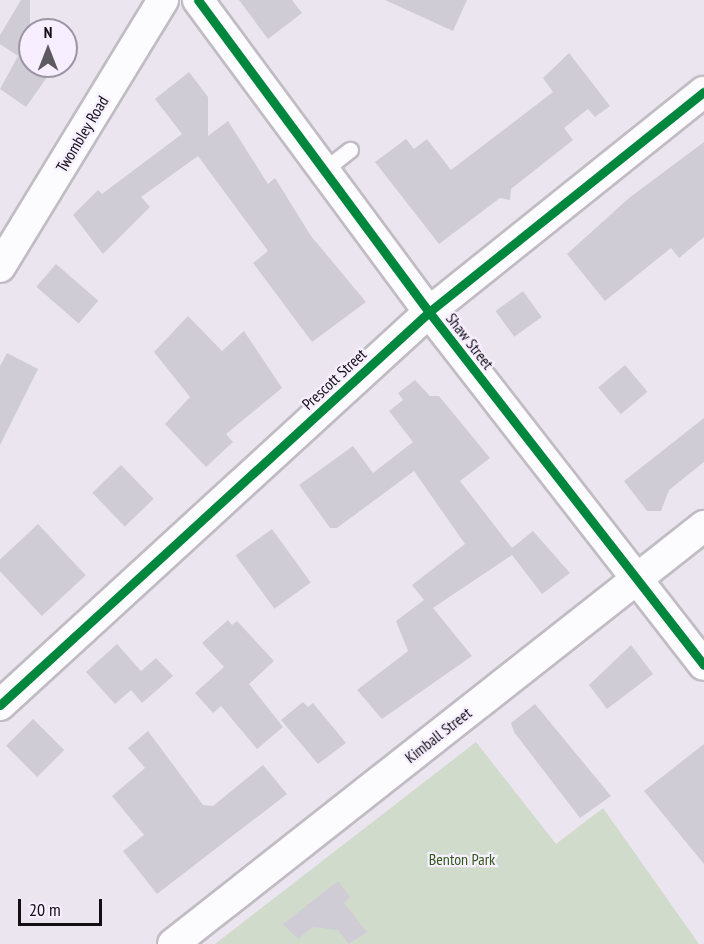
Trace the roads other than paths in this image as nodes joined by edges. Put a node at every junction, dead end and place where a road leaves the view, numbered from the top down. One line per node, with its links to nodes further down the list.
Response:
1 (163, 0): 6 (street, Twombley Road)
2 (198, 0): 5 (street, Shaw Street)
3 (704, 92): 7 (street, Prescott Street)
4 (350, 150): 5 (lane)
5 (324, 170): 7 (street, Shaw Street)
6 (0, 267)
7 (429, 312): 9 (street, Shaw Street); 11 (street, Prescott Street)
8 (704, 526): 9 (street, Kimball Street)
9 (637, 578): 10 (street, Shaw Street); 12 (street, Kimball Street)
10 (704, 665)
11 (0, 705)
12 (173, 944)

